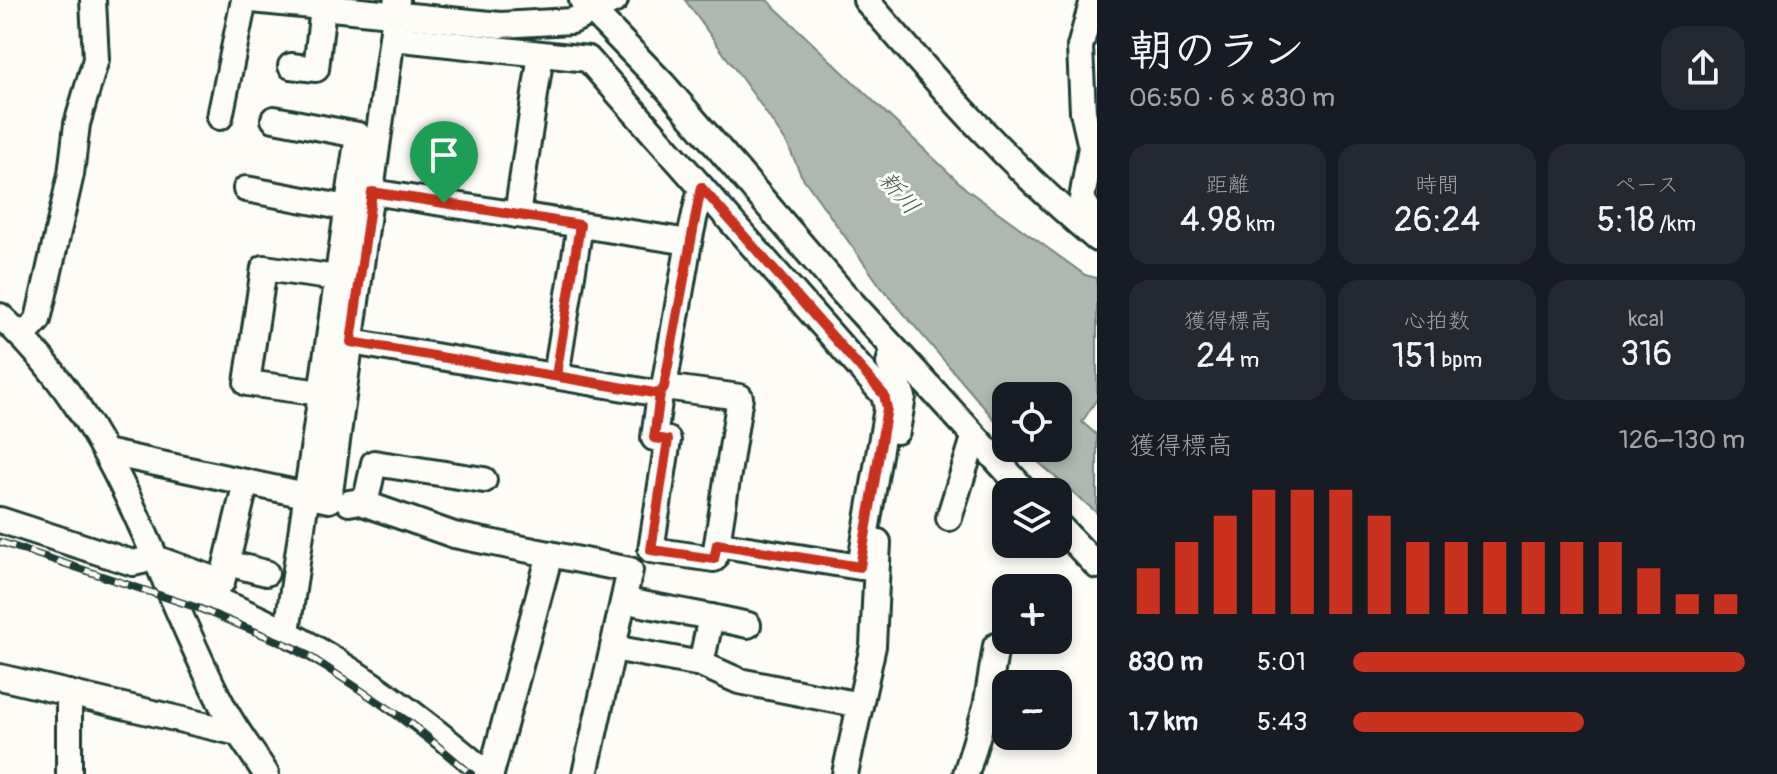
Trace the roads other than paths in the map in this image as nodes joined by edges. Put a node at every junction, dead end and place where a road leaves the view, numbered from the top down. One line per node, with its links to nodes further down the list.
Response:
1 (93, 0): 24 (street)
2 (244, 0): 12 (street)
3 (252, 0): 7 (street)
4 (866, 0): 20 (street)
5 (1093, 0): 9 (street)
6 (598, 5): 8 (street); 26 (street)
7 (323, 7): 8 (street); 11 (street)
8 (398, 17): 10 (street); 16 (street)
9 (1088, 49): 20 (street)
10 (541, 54): 14 (street); 18 (street)
11 (291, 66)
12 (220, 117)
13 (274, 119): 17 (street)
14 (701, 187): 21 (street); 40 (street)
15 (246, 189): 17 (street)
16 (372, 192): 18 (street); 25 (street)
17 (347, 208): 22 (street)
18 (517, 215): 19 (street)
19 (580, 225): 21 (street); 27 (street)
20 (1096, 238)
21 (689, 242): 28 (street)
22 (337, 278): 29 (street); 29 (street)
23 (0, 316): 24 (street)
24 (23, 336): 31 (street)
25 (351, 342): 27 (street); 35 (street)
26 (893, 349): 30 (street); 56 (street)
27 (556, 376): 28 (street)
28 (662, 390): 40 (street); 40 (street)
29 (321, 393): 35 (street)
30 (974, 438): 32 (street); 37 (street)
31 (105, 452): 34 (street); 42 (street)
32 (1013, 478)
33 (484, 480): 36 (street)
34 (246, 482): 35 (street); 43 (street)
35 (317, 497): 36 (street); 50 (street)
36 (360, 502): 41 (street)
37 (949, 518)
38 (0, 520): 42 (street)
39 (1072, 540): 44 (street)
40 (717, 544)
41 (550, 554): 51 (street); 60 (street)
42 (155, 558): 43 (street); 46 (street)
43 (227, 563): 45 (street)
44 (1097, 566)
45 (266, 573)
46 (166, 582): 50 (street); 57 (street)
47 (637, 603): 48 (street)
48 (711, 617): 49 (street); 53 (street)
49 (748, 625)
50 (287, 632): 60 (street)
51 (613, 648): 53 (street); 61 (street)
52 (995, 654): 63 (street)
53 (701, 664): 56 (street)
54 (0, 677): 55 (street)
55 (69, 693): 57 (street); 58 (street)
56 (860, 705): 62 (street)
57 (238, 733): 59 (street)
58 (69, 774)
59 (266, 774)
60 (489, 774)
61 (585, 774)
62 (845, 774)
63 (966, 774)

